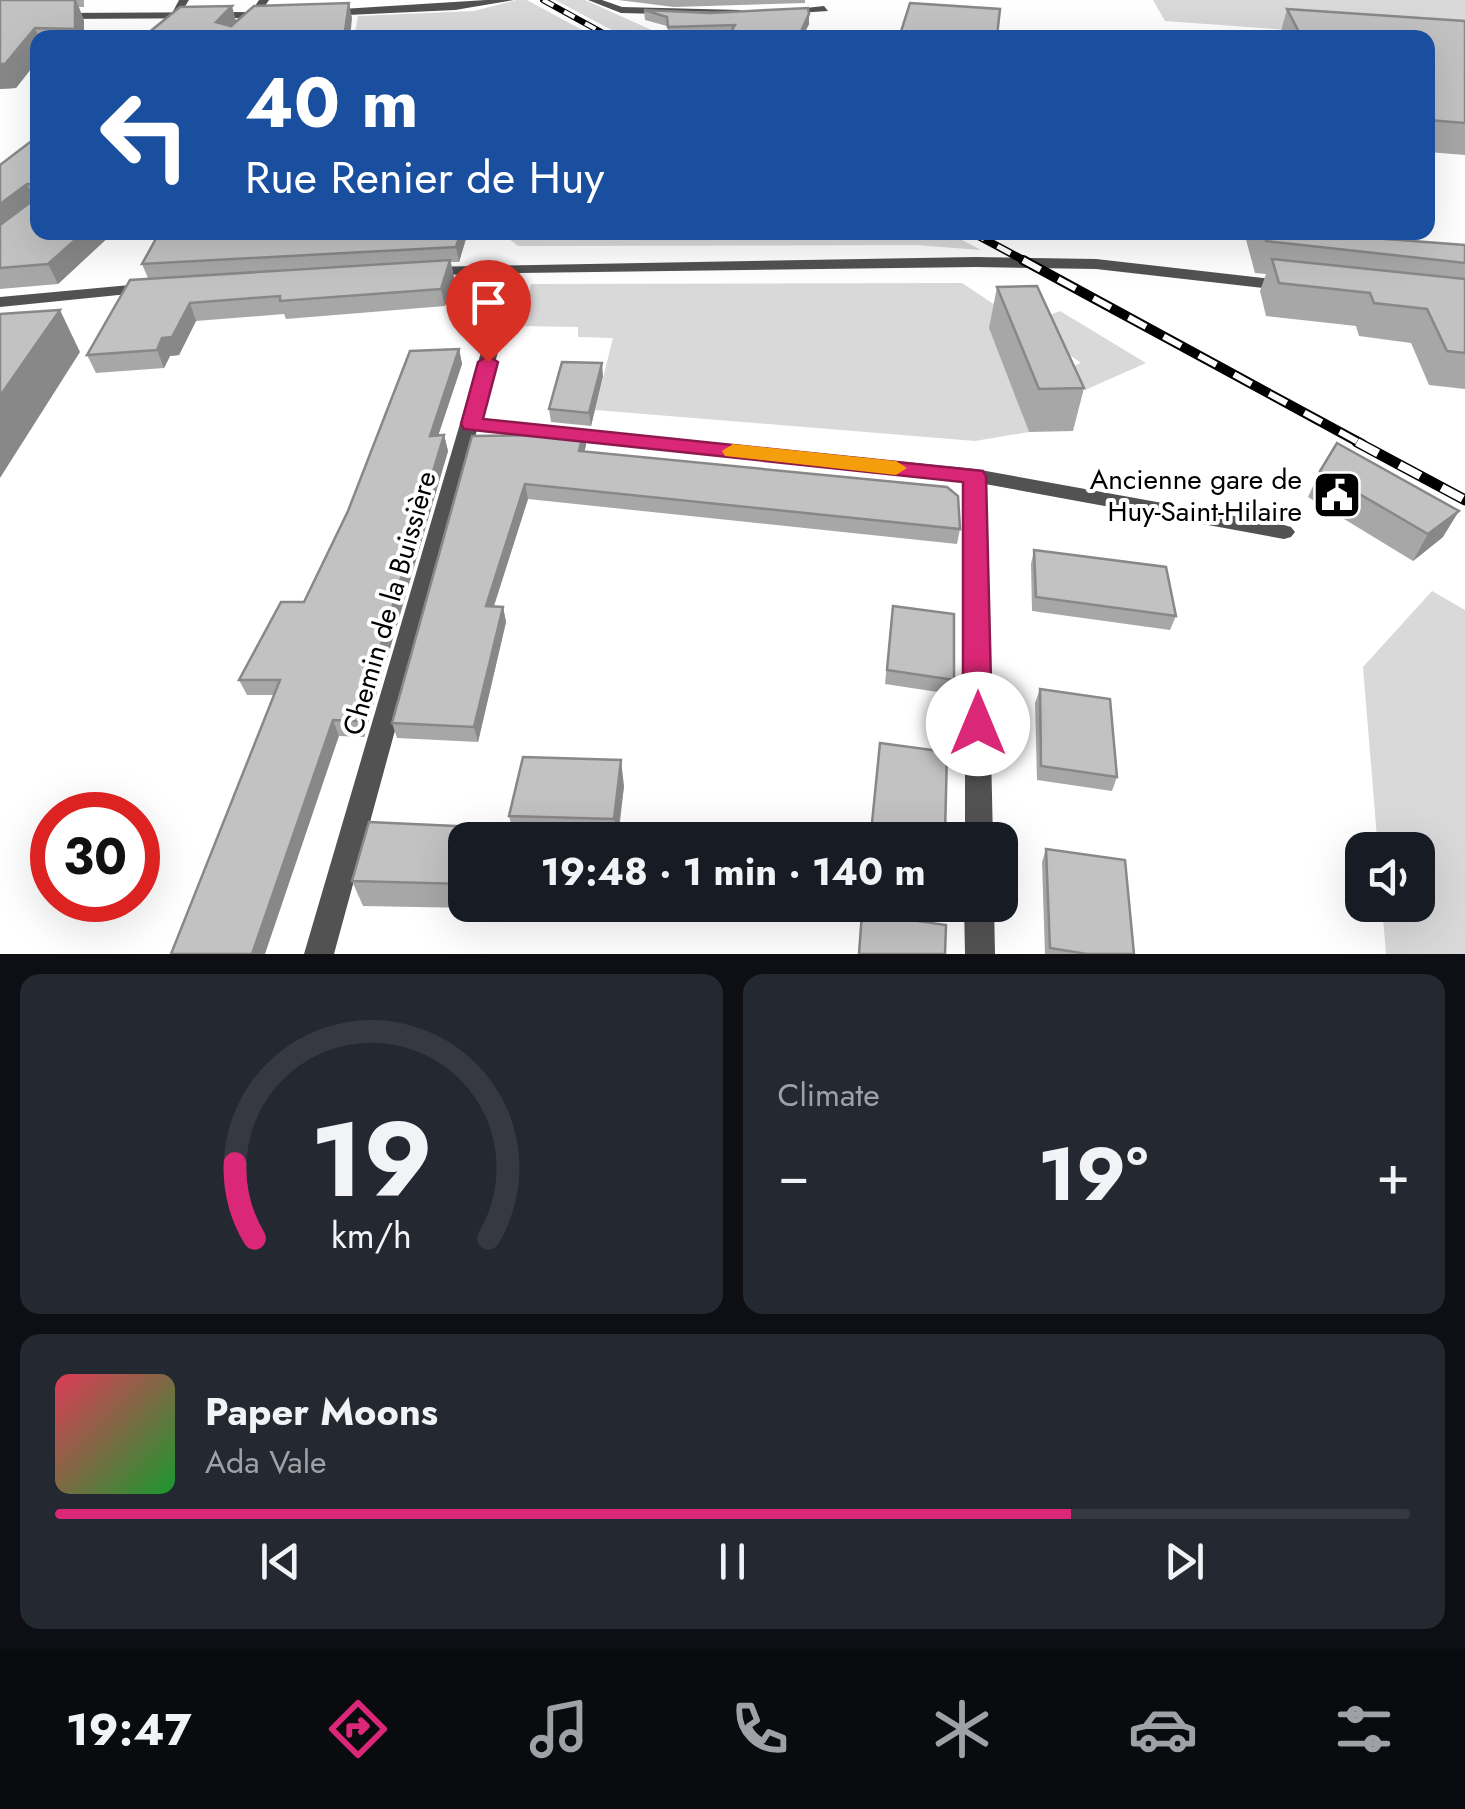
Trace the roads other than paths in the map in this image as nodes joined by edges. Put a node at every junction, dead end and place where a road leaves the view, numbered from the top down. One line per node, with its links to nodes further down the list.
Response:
1 (184, 0): 11 (street)
2 (264, 0): 12 (street)
3 (509, 0): 8 (street)
4 (594, 0): 6 (street)
5 (824, 8): 7 (street)
6 (746, 12)
7 (766, 12)
8 (304, 14)
9 (36, 15): 11 (street)
10 (287, 15): 12 (street)
11 (173, 16): 12 (street)
12 (254, 16): 13 (street)
13 (238, 30)
14 (513, 268): 15 (street); 17 (street); 19 (street, Chemin de la Buissière)
15 (401, 272)
16 (169, 286): 18 (street)
17 (1301, 287)
18 (0, 302)
19 (471, 424): 20 (street); 24 (street, Chemin de la Buissière)
20 (975, 476): 21 (street); 22 (street)
21 (1284, 532)
22 (979, 822)
23 (979, 922): 25 (street)
24 (319, 954)
25 (980, 954)

